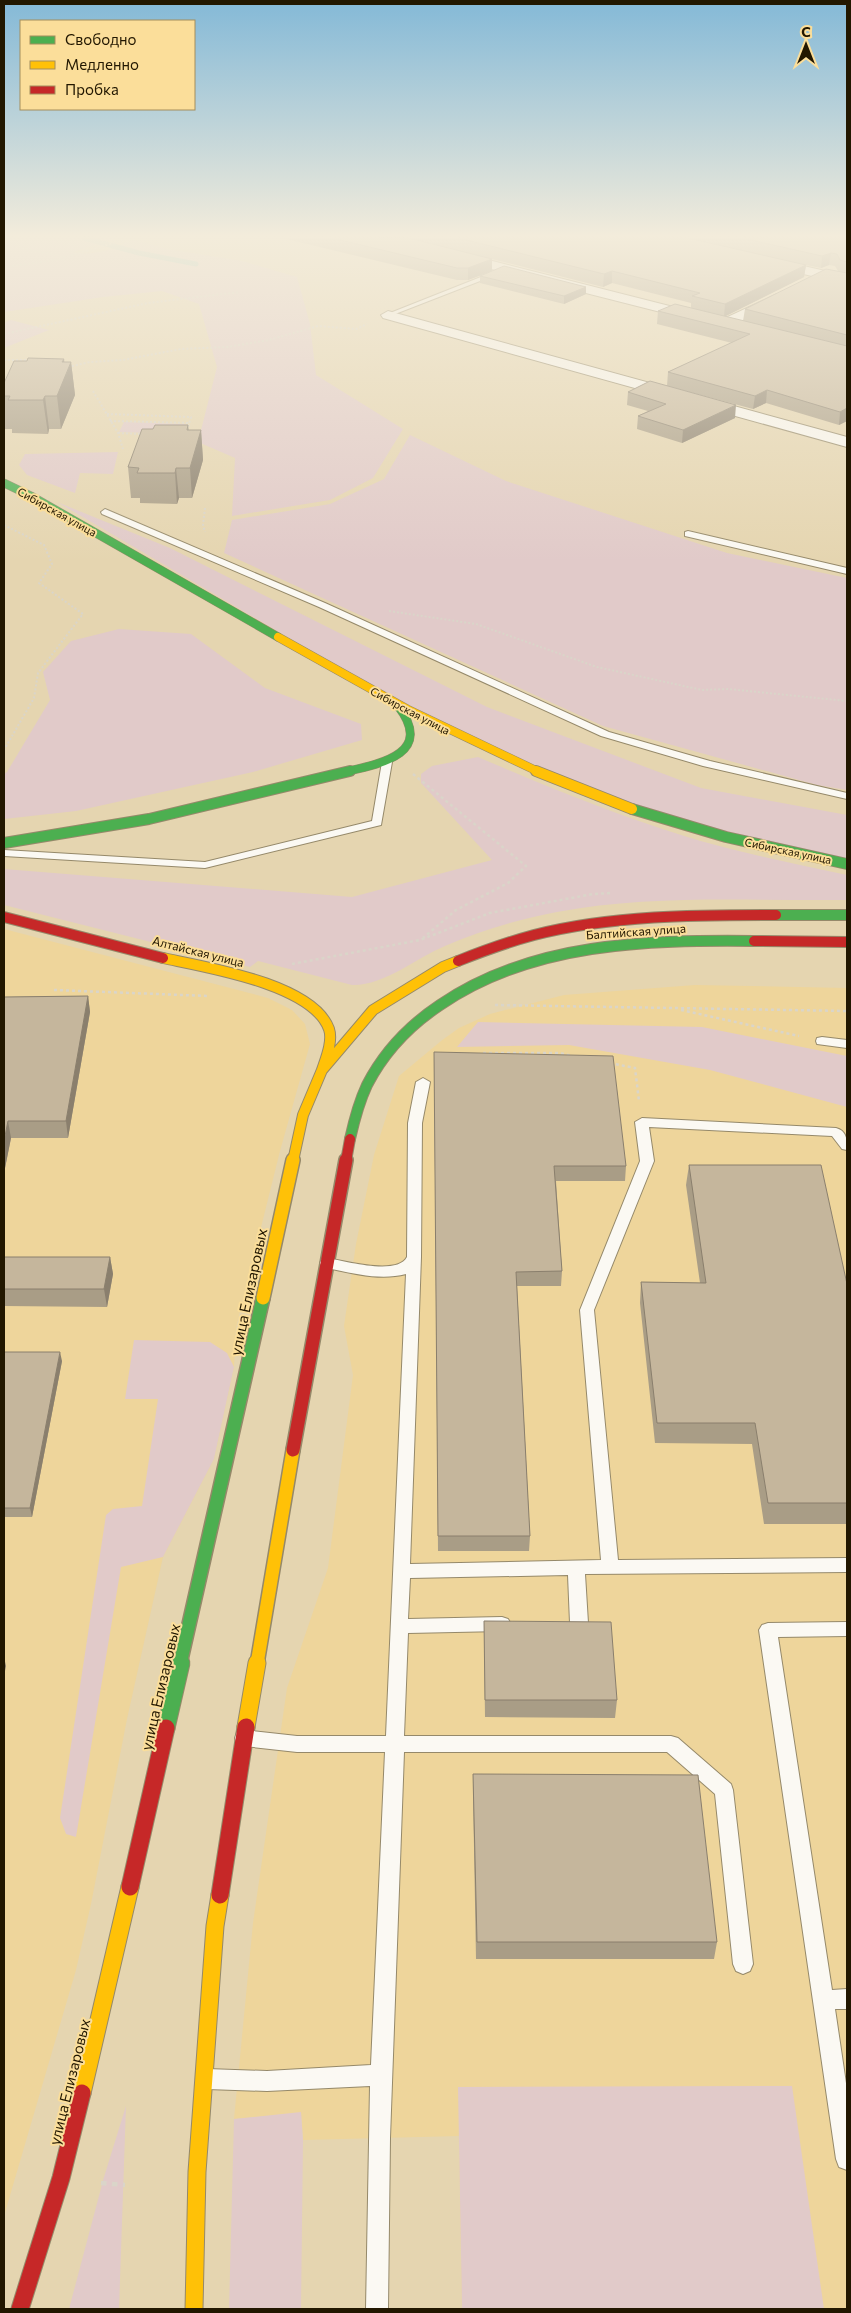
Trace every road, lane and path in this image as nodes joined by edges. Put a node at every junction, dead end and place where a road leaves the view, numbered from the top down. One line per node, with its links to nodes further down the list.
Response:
1 (234, 346): 5 (path)
2 (500, 346): 13 (street)
3 (4, 360): 4 (path)
4 (36, 360)
5 (66, 367)
6 (92, 390): 7 (path)
7 (107, 414): 8 (path); 9 (path)
8 (110, 421): 9 (path); 10 (path)
9 (189, 423): 12 (path)
10 (118, 433): 11 (path); 14 (path)
11 (147, 434)
12 (186, 435)
13 (847, 442)
14 (123, 449)
15 (4, 483): 22 (main road, Сибирская улица)
16 (117, 508): 25 (lane)
17 (4, 525): 23 (path)
18 (688, 534): 19 (lane)
19 (847, 571)
20 (382, 610): 21 (path)
21 (847, 702)
22 (398, 706): 24 (main road); 28 (main road, Сибирская улица)
23 (4, 750)
24 (390, 760): 26 (main road); 27 (lane); 31 (path)
25 (847, 796)
26 (4, 843)
27 (4, 853)
28 (847, 864)
29 (847, 915): 43 (main road, Балтийская улица)
30 (4, 917): 43 (main road, Алтайская улица)
31 (420, 940)
32 (847, 942): 48 (main road, Балтийская улица)
33 (54, 990): 34 (path)
34 (216, 997)
35 (492, 1005): 36 (path)
36 (674, 1008): 37 (path); 38 (path)
37 (847, 1011)
38 (822, 1042): 39 (lane)
39 (847, 1044)
40 (477, 1053): 41 (path)
41 (578, 1057)
42 (606, 1062): 45 (path)
43 (322, 1070): 67 (main road, улица Елизаровых)
44 (423, 1082): 47 (lane)
45 (642, 1122): 46 (lane); 50 (lane)
46 (847, 1146)
47 (414, 1257): 48 (lane); 52 (lane)
48 (327, 1263): 57 (main road)
49 (847, 1565): 50 (lane)
50 (610, 1567): 51 (lane)
51 (576, 1568): 52 (lane); 53 (lane)
52 (402, 1571): 55 (lane)
53 (559, 1623)
54 (519, 1624): 55 (lane)
55 (400, 1626): 58 (lane)
56 (847, 1629): 61 (lane)
57 (244, 1738): 58 (lane); 63 (main road)
58 (395, 1744): 59 (lane); 62 (lane)
59 (744, 1964)
60 (847, 1999): 61 (lane)
61 (823, 2000): 64 (lane)
62 (382, 2075): 63 (lane); 69 (lane)
63 (204, 2079): 68 (main road)
64 (847, 2159)
65 (101, 2183): 66 (path)
66 (125, 2185)
67 (20, 2309)
68 (194, 2309)
69 (378, 2309)

